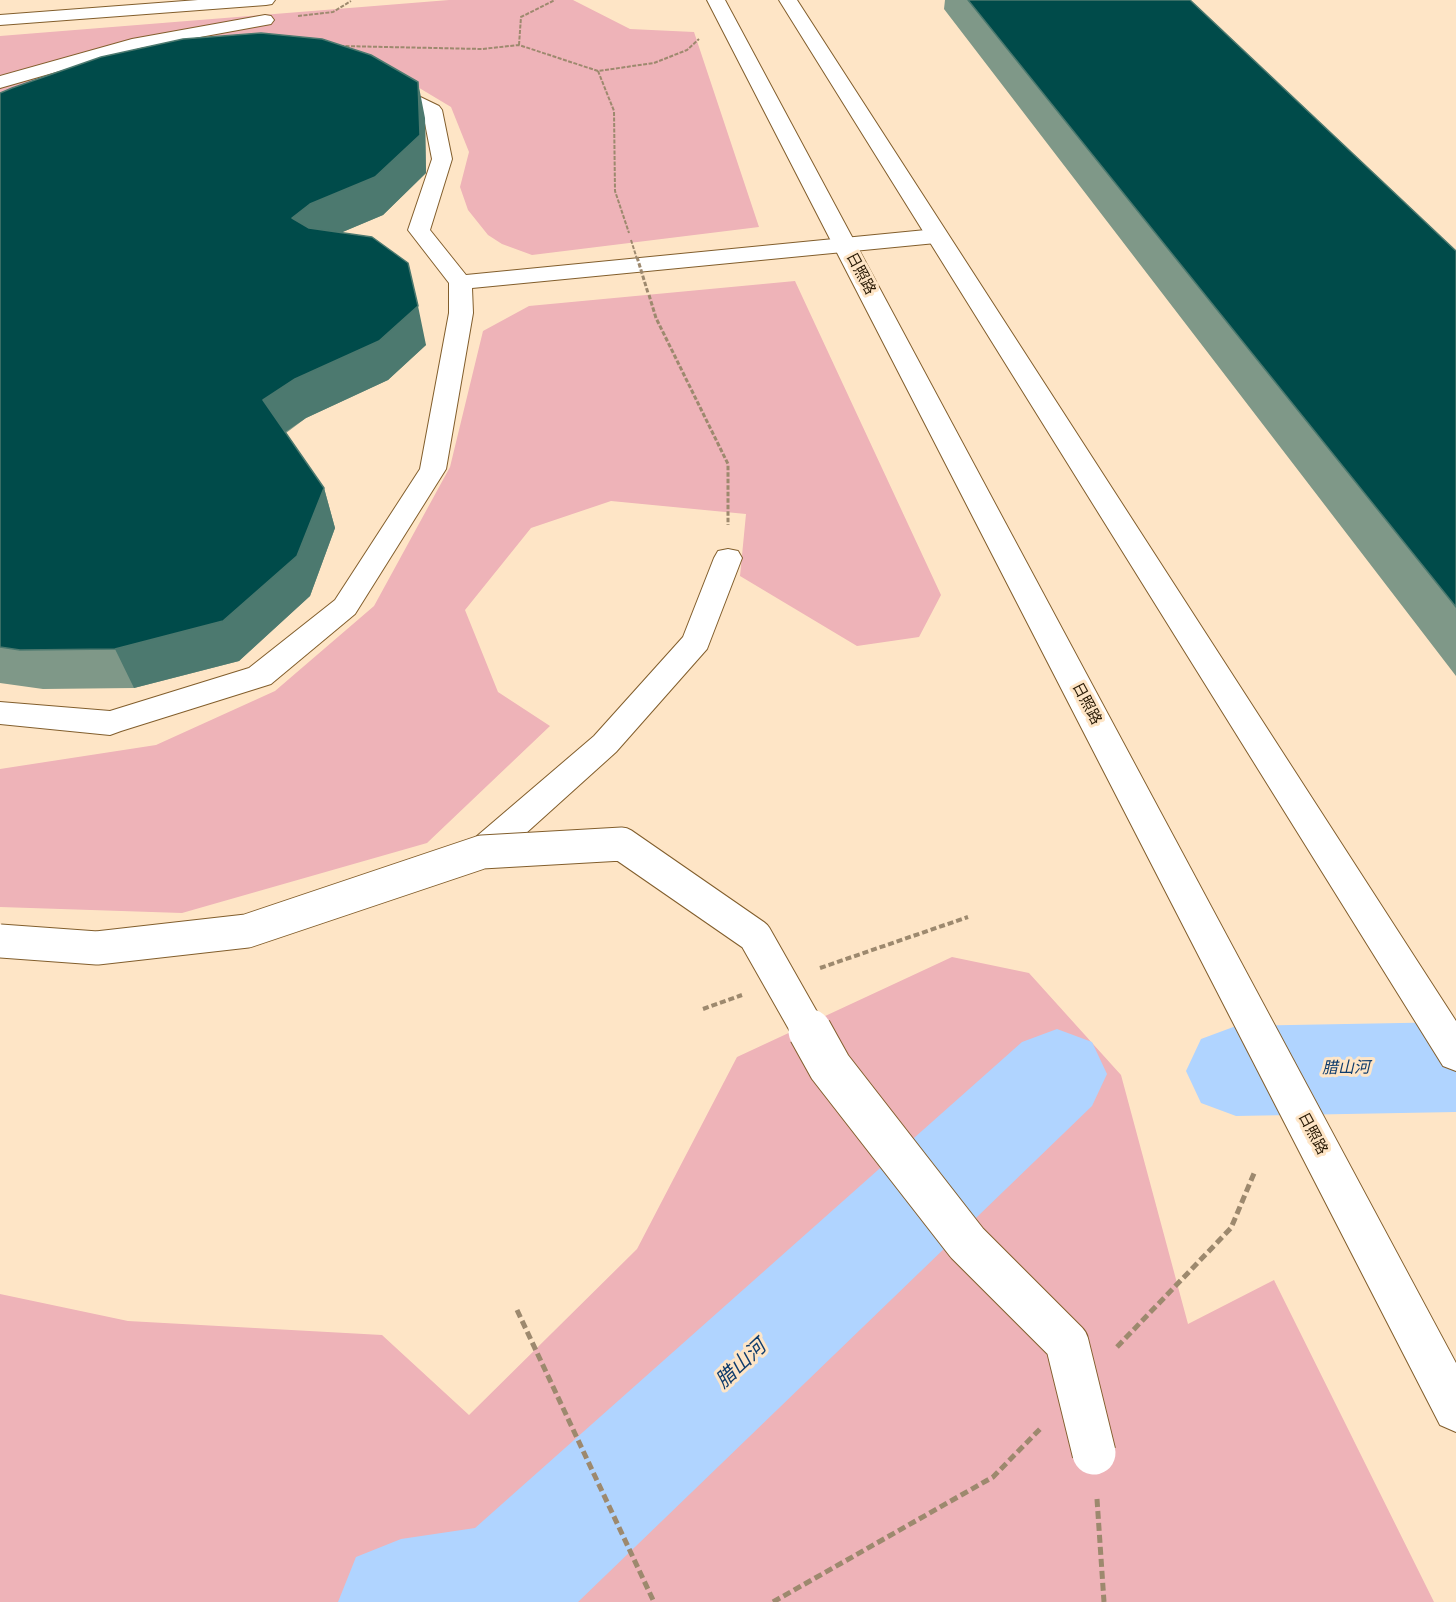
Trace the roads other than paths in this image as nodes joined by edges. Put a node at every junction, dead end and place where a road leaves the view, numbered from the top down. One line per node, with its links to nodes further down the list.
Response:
1 (75, 0): 5 (main road)
2 (266, 0): 6 (main road)
3 (716, 0): 11 (main road, 日照路)
4 (788, 0): 10 (main road)
5 (0, 6)
6 (0, 20)
7 (265, 20): 9 (main road)
8 (360, 76): 12 (main road)
9 (0, 82)
10 (936, 236): 11 (main road); 17 (main road)
11 (845, 246): 12 (main road); 18 (main road, 日照路)
12 (460, 282): 14 (main road)
13 (728, 558): 15 (main road)
14 (0, 713)
15 (482, 852): 16 (main road, bridge); 19 (main road, bridge)
16 (0, 941)
17 (1456, 1054)
18 (1456, 1409)
19 (1094, 1453)

